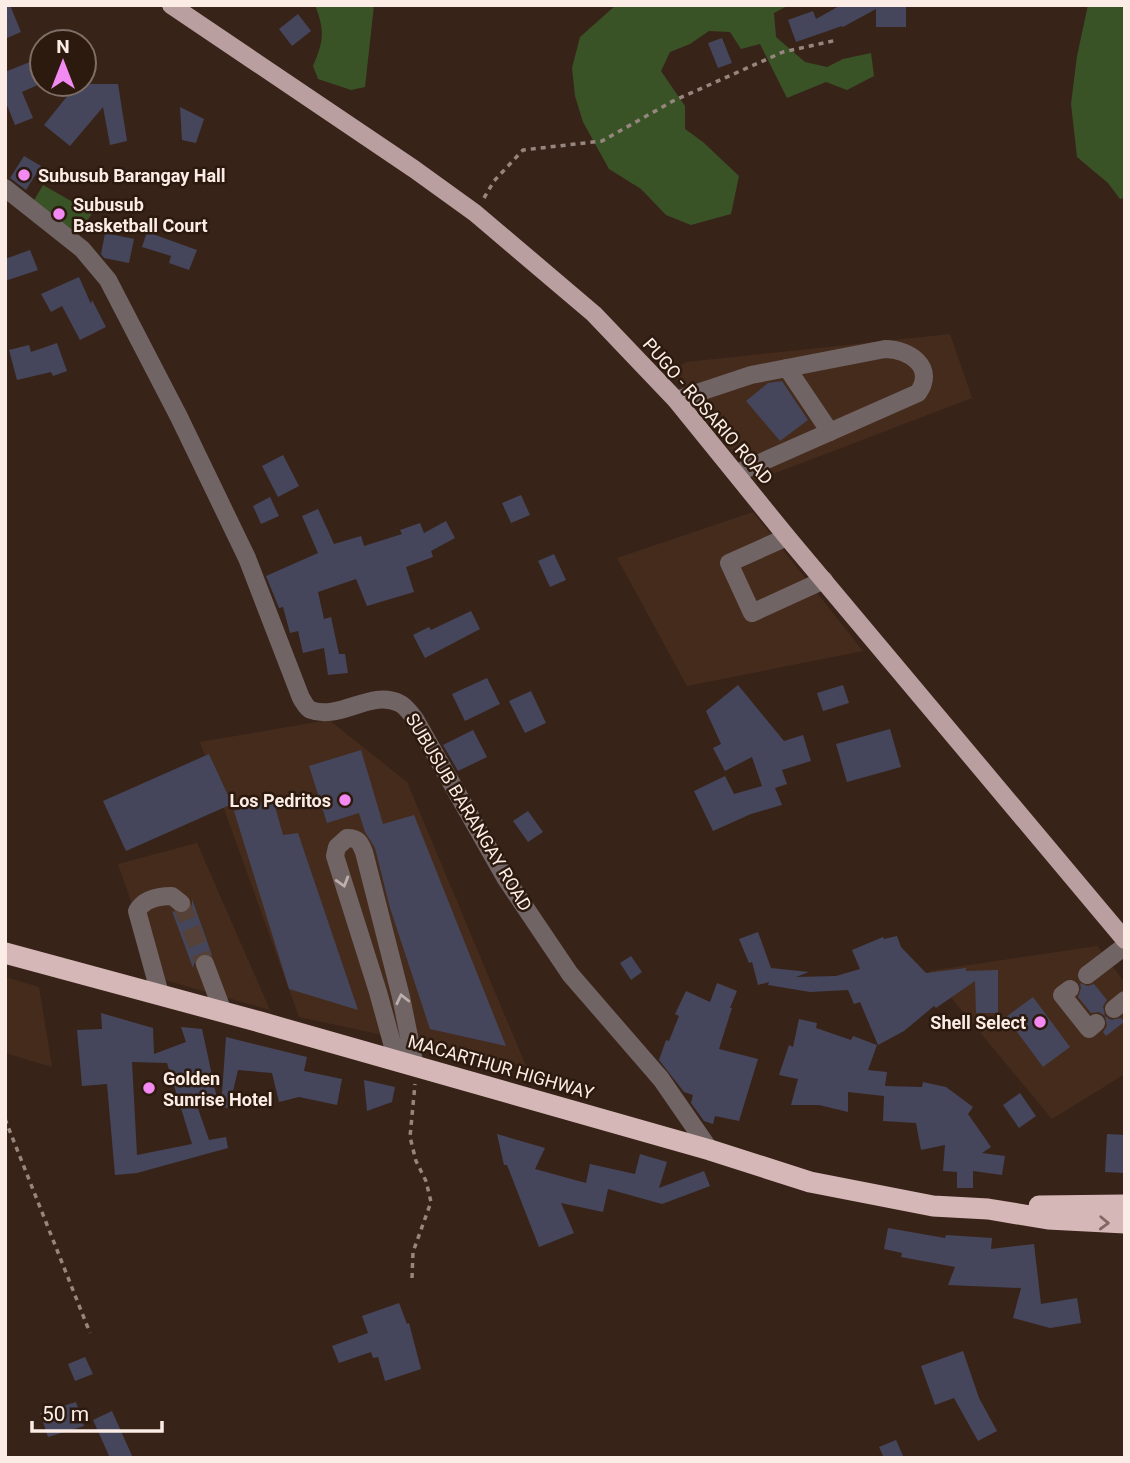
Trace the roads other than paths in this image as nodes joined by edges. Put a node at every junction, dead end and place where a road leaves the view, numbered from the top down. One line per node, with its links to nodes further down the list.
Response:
1 (171, 5): 4 (main road, PUGO - ROSARIO ROAD)
2 (5, 188): 20 (street, SUBUSUB BARANGAY ROAD)
3 (787, 368): 4 (street); 5 (street); 5 (street)
4 (676, 400): 6 (main road, PUGO - ROSARIO ROAD)
5 (830, 432): 6 (street)
6 (737, 473): 7 (main road, PUGO - ROSARIO ROAD)
7 (787, 537): 8 (main road, PUGO - ROSARIO ROAD); 8 (street)
8 (824, 580): 10 (main road, PUGO - ROSARIO ROAD)
9 (181, 902): 16 (street)
10 (1125, 940)
11 (1125, 946): 14 (street)
12 (5, 953): 16 (highway, MACARTHUR HIGHWAY)
13 (205, 964): 17 (street)
14 (1087, 975)
15 (1070, 989): 18 (street)
16 (160, 994): 17 (highway, MACARTHUR HIGHWAY)
17 (223, 1012): 19 (highway, MACARTHUR HIGHWAY)
18 (1096, 1023)
19 (406, 1064): 19 (street, one-way to 19); 20 (highway, MACARTHUR HIGHWAY)
20 (710, 1150): 22 (highway, MACARTHUR HIGHWAY)
21 (1125, 1205): 22 (highway, MACARTHUR HIGHWAY)
22 (988, 1209): 23 (highway, MACARTHUR HIGHWAY, one-way to 23)
23 (1125, 1223)

